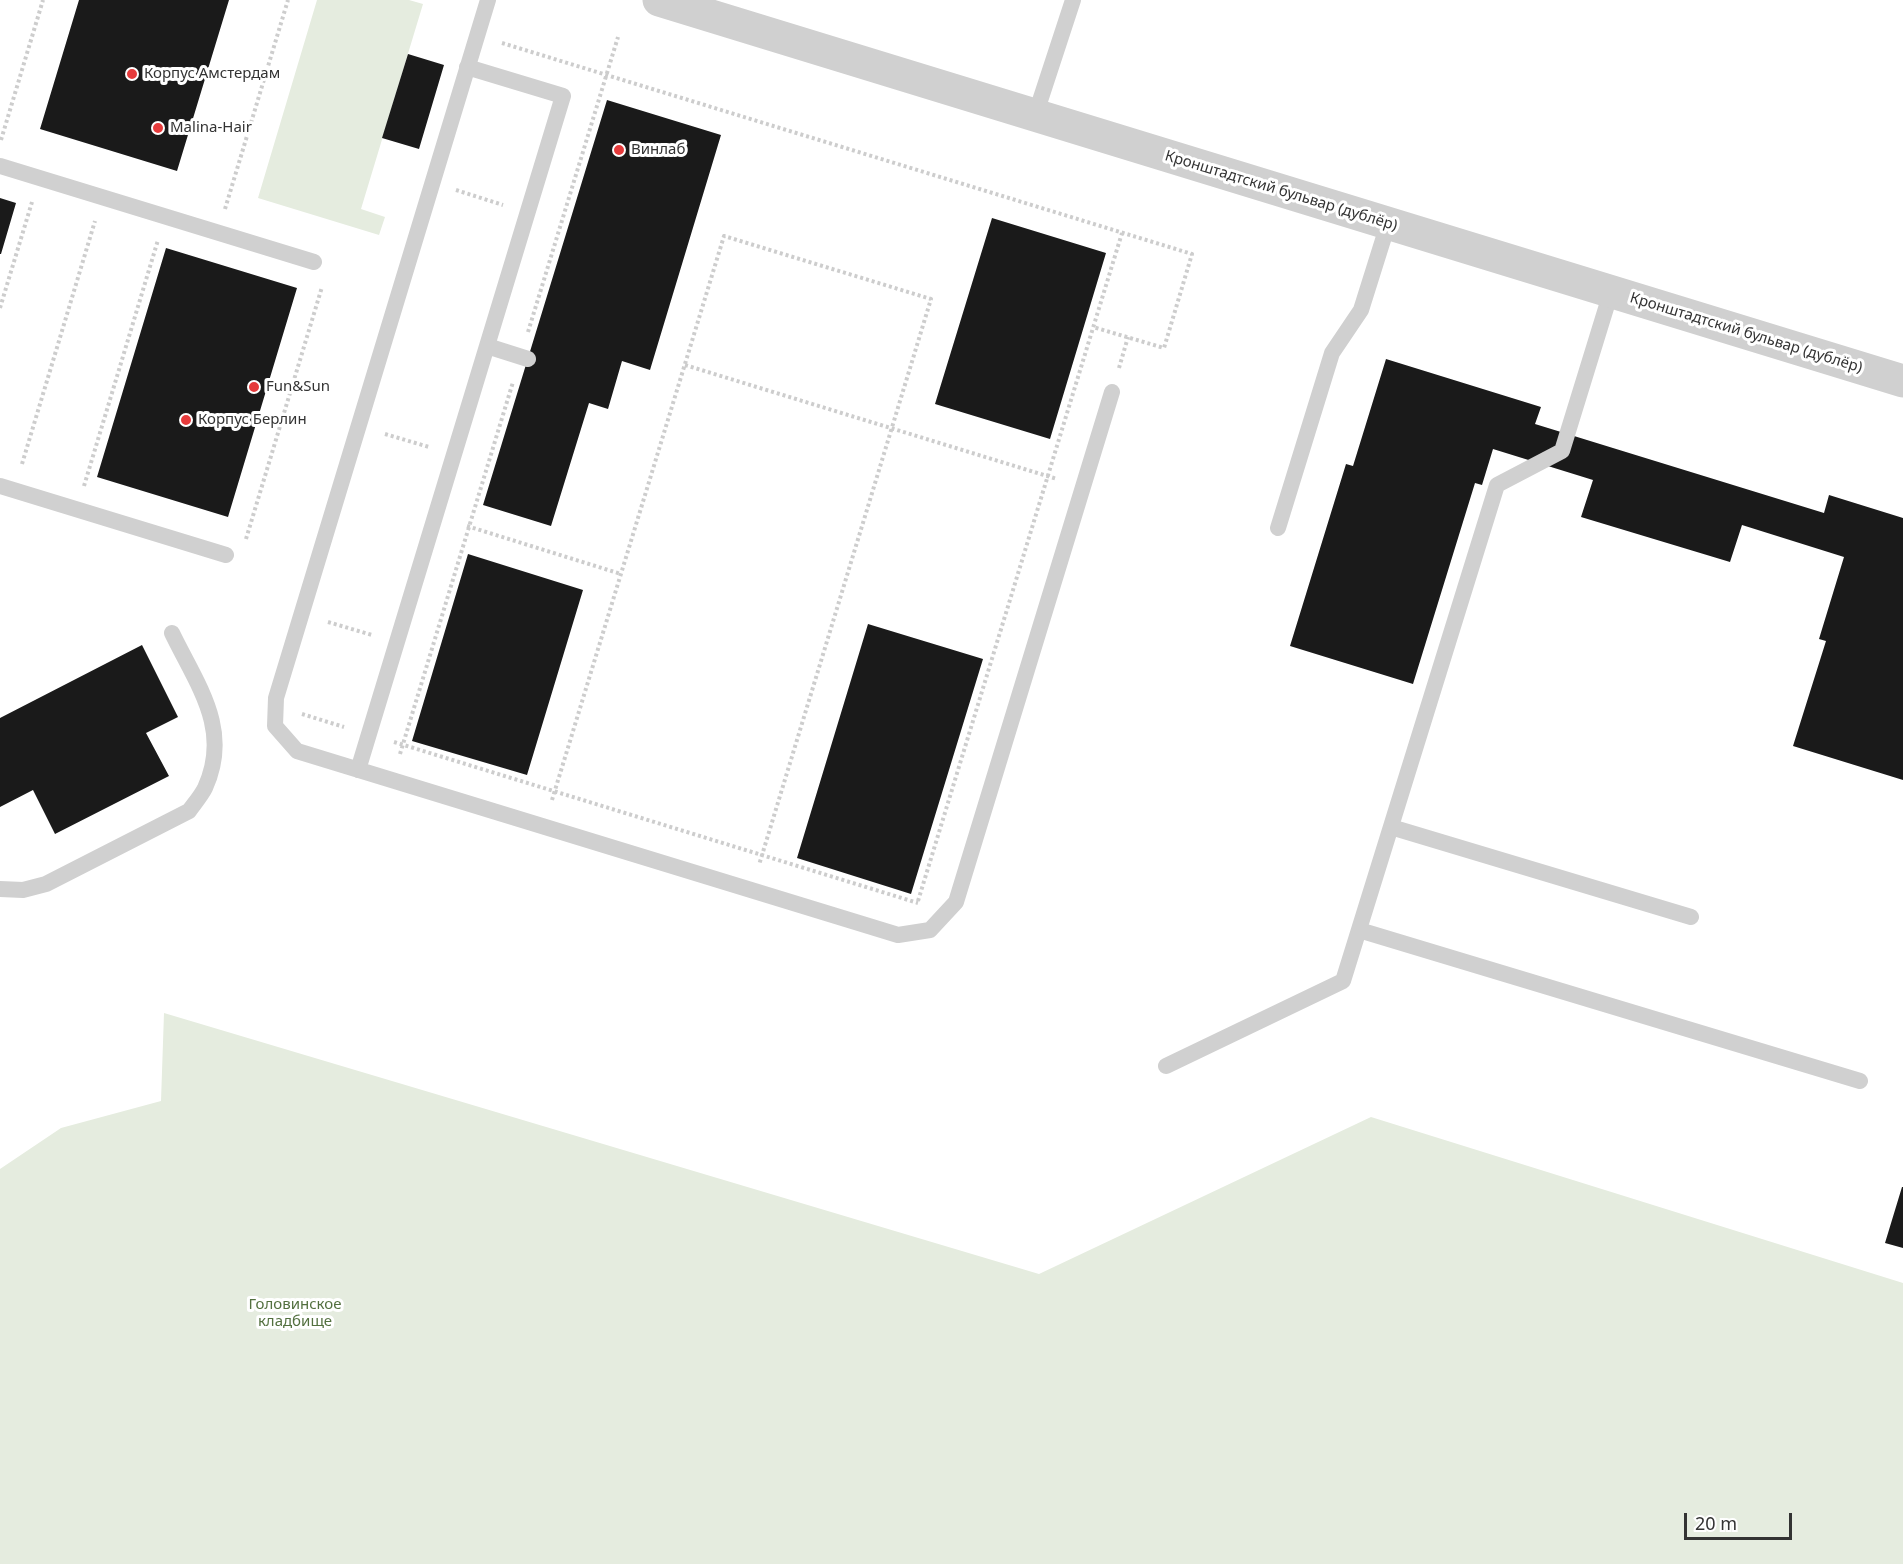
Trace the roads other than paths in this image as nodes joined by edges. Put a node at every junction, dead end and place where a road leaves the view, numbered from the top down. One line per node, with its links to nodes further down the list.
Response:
1 (488, 0): 4 (lane)
2 (659, 0): 5 (street, Кронштадтский бульвар (дублёр))
3 (1073, 0): 5 (lane)
4 (467, 67): 10 (lane); 18 (lane)
5 (1035, 116): 7 (street, Кронштадтский бульвар (дублёр))
6 (0, 166): 8 (lane)
7 (1388, 224): 9 (street, Кронштадтский бульвар (дублёр)); 15 (lane)
8 (314, 262)
9 (1611, 292): 12 (street, Кронштадтский бульвар (дублёр)); 19 (lane)
10 (487, 346): 11 (lane); 18 (lane)
11 (524, 357)
12 (1903, 381)
13 (1112, 392): 18 (lane)
14 (7, 488): 16 (lane)
15 (1278, 528)
16 (226, 555)
17 (171, 633): 20 (lane)
18 (358, 770)
19 (1391, 827): 21 (lane); 22 (lane)
20 (0, 889)
21 (1691, 917)
22 (1359, 930): 23 (lane); 24 (lane)
23 (1166, 1065)
24 (1860, 1081)

